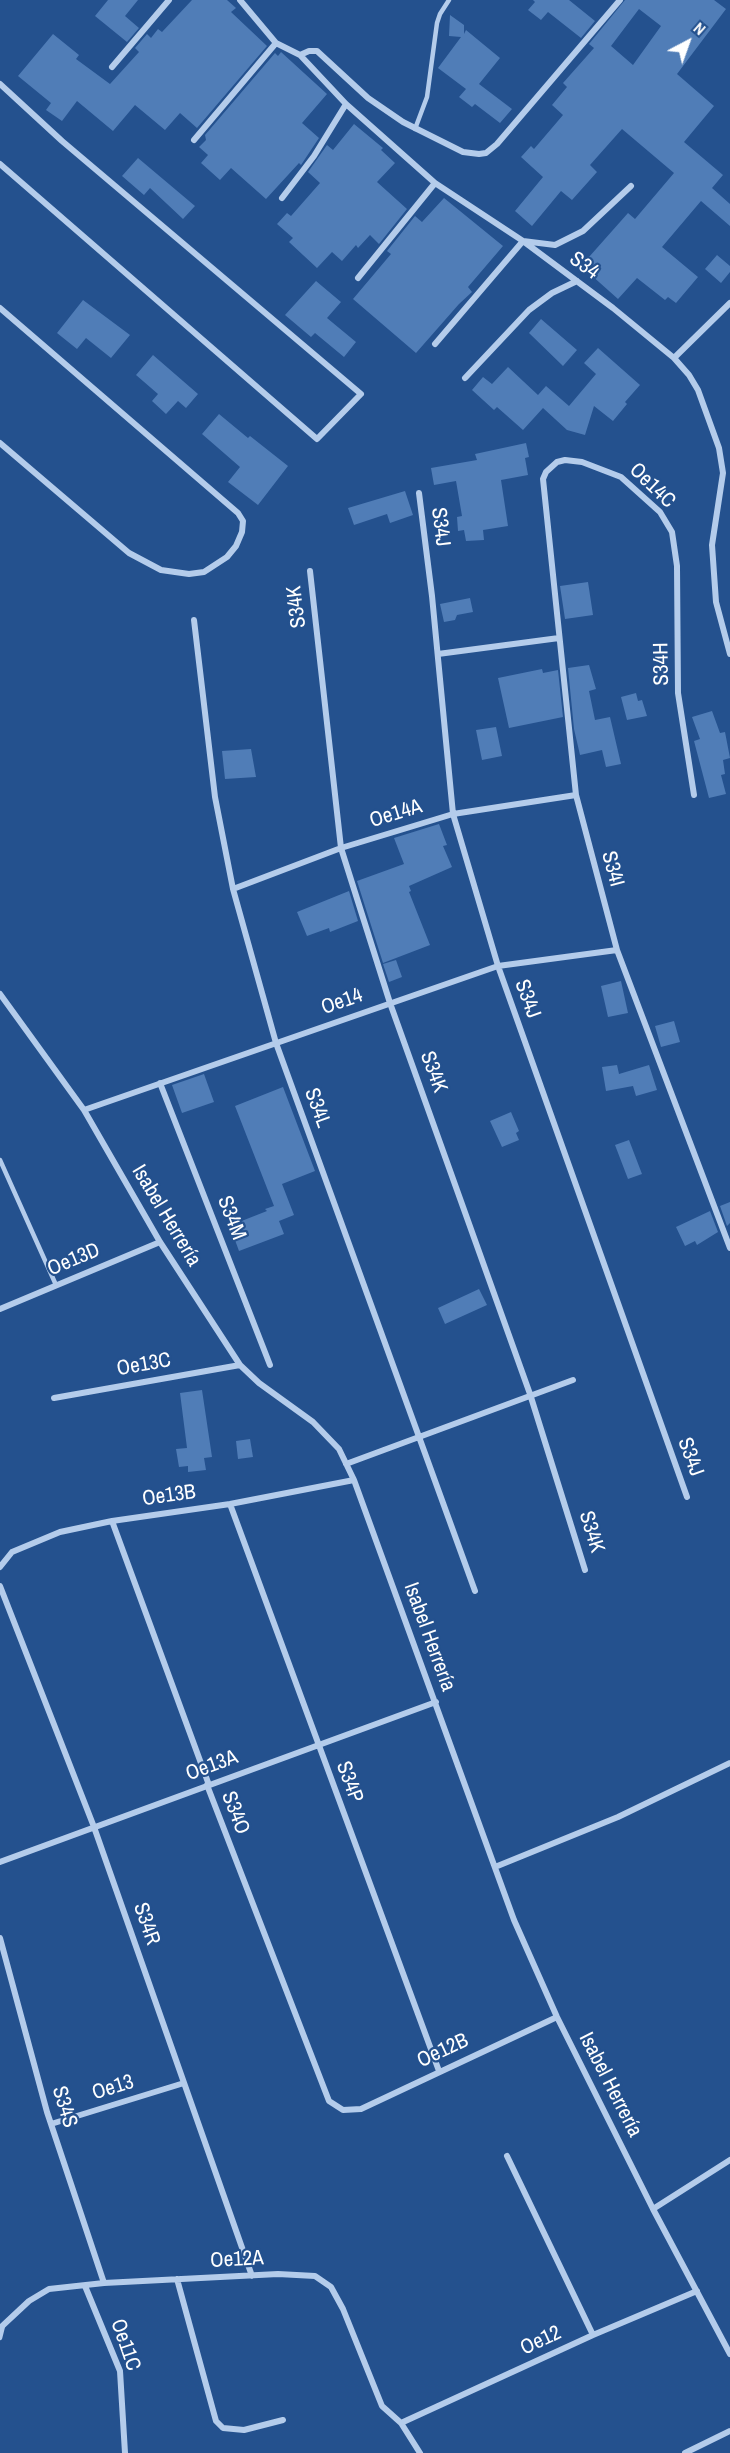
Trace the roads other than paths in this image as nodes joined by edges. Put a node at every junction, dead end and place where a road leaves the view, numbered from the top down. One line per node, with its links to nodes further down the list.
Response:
1 (169, 0): 7 (street)
2 (240, 0): 5 (street, S34)
3 (449, 0): 10 (lane)
4 (620, 0): 10 (street)
5 (276, 43): 6 (street, S34); 11 (street)
6 (300, 55): 9 (street, S34); 10 (street)
7 (112, 67)
8 (0, 84): 12 (street)
9 (346, 104): 13 (street, S34); 15 (street)
10 (415, 129)
11 (194, 140)
12 (0, 164)
13 (435, 183): 16 (street, S34); 17 (street)
14 (632, 186): 16 (street)
15 (282, 198)
16 (523, 241): 18 (street, S34); 21 (street)
17 (358, 278)
18 (578, 281): 22 (street, S34); 23 (street)
19 (730, 303): 22 (street)
20 (0, 308): 24 (street)
21 (435, 344)
22 (674, 358): 32 (street, S34)
23 (465, 378)
24 (0, 442)
25 (543, 479): 27 (street, Oe14C); 30 (street, S34I)
26 (419, 493): 31 (street, S34J)
27 (672, 532): 34 (street, S34H)
28 (310, 571): 36 (street, S34K)
29 (194, 620): 37 (street, S34L)
30 (559, 638): 31 (street); 33 (street, S34I)
31 (438, 654): 35 (street, S34J)
32 (730, 654)
33 (576, 795): 35 (street, Oe14A); 38 (street, S34I)
34 (694, 795)
35 (453, 814): 36 (street, Oe14A); 39 (street, S34J)
36 (341, 848): 37 (street, Oe14A); 41 (street, S34K)
37 (233, 890): 42 (street, S34L)
38 (617, 951): 39 (street, Oe14); 47 (street, S34I)
39 (498, 966): 41 (street, Oe14); 58 (street, S34J)
40 (0, 994): 44 (street, Isabel Herrería)
41 (390, 1003): 42 (street, Oe14); 53 (street, S34K)
42 (276, 1043): 43 (street, Oe14); 55 (street, S34L)
43 (160, 1083): 44 (street, Oe14); 51 (street, S34M)
44 (84, 1110): 46 (street, Isabel Herrería)
45 (0, 1161): 48 (lane)
46 (160, 1242): 48 (street, Oe13D); 50 (street, Isabel Herrería)
47 (730, 1248)
48 (56, 1286): 49 (street, Oe13D)
49 (0, 1309)
50 (240, 1365): 54 (street, Oe13C); 56 (street, Isabel Herrería)
51 (270, 1365)
52 (573, 1380): 53 (street)
53 (530, 1394): 55 (street); 62 (street, S34K)
54 (54, 1398)
55 (420, 1436): 56 (street); 64 (street, S34L)
56 (346, 1464): 57 (street, Isabel Herrería)
57 (354, 1480): 59 (street, Oe13B); 65 (street, Isabel Herrería)
58 (687, 1497)
59 (230, 1504): 60 (street, Oe13B); 66 (street, S34P)
60 (112, 1521): 61 (street, Oe13B); 68 (street, S34O)
61 (0, 1567)
62 (585, 1570)
63 (0, 1586): 69 (street, S34R)
64 (475, 1591)
65 (436, 1702): 66 (street, Oe13A); 71 (street, Isabel Herrería)
66 (318, 1745): 68 (street, Oe13A); 74 (street, S34P)
67 (730, 1763): 71 (street)
68 (209, 1785): 69 (street, Oe13A); 76 (street, S34O)
69 (94, 1827): 70 (street, Oe13A); 75 (street, S34R)
70 (0, 1862)
71 (495, 1868): 73 (street, Isabel Herrería)
72 (0, 1938): 77 (street, S34S)
73 (557, 2017): 74 (street, Oe12B); 80 (street, Isabel Herrería)
74 (439, 2071): 76 (street, Oe12B)
75 (184, 2083): 77 (street, Oe13); 81 (street, S34R)
76 (343, 2110)
77 (51, 2124): 83 (street, S34S)
78 (507, 2156): 87 (street)
79 (730, 2160): 80 (street)
80 (653, 2209): 85 (street, Isabel Herrería)
81 (252, 2276): 82 (street, Oe12A); 91 (street, Oe12A)
82 (177, 2279): 83 (street, Oe12A); 90 (street)
83 (104, 2283): 84 (street, Oe12A)
84 (85, 2286): 86 (street, Oe12A); 93 (street, Oe11C)
85 (697, 2291): 87 (street, Oe12); 89 (street, Isabel Herrería)
86 (2, 2327): 88 (lane)
87 (593, 2335): 91 (street, Oe12)
88 (0, 2338)
89 (730, 2354)
90 (284, 2420)
91 (401, 2424): 94 (street)
92 (730, 2431): 95 (street)
93 (125, 2453)
94 (420, 2453)
95 (686, 2453)

